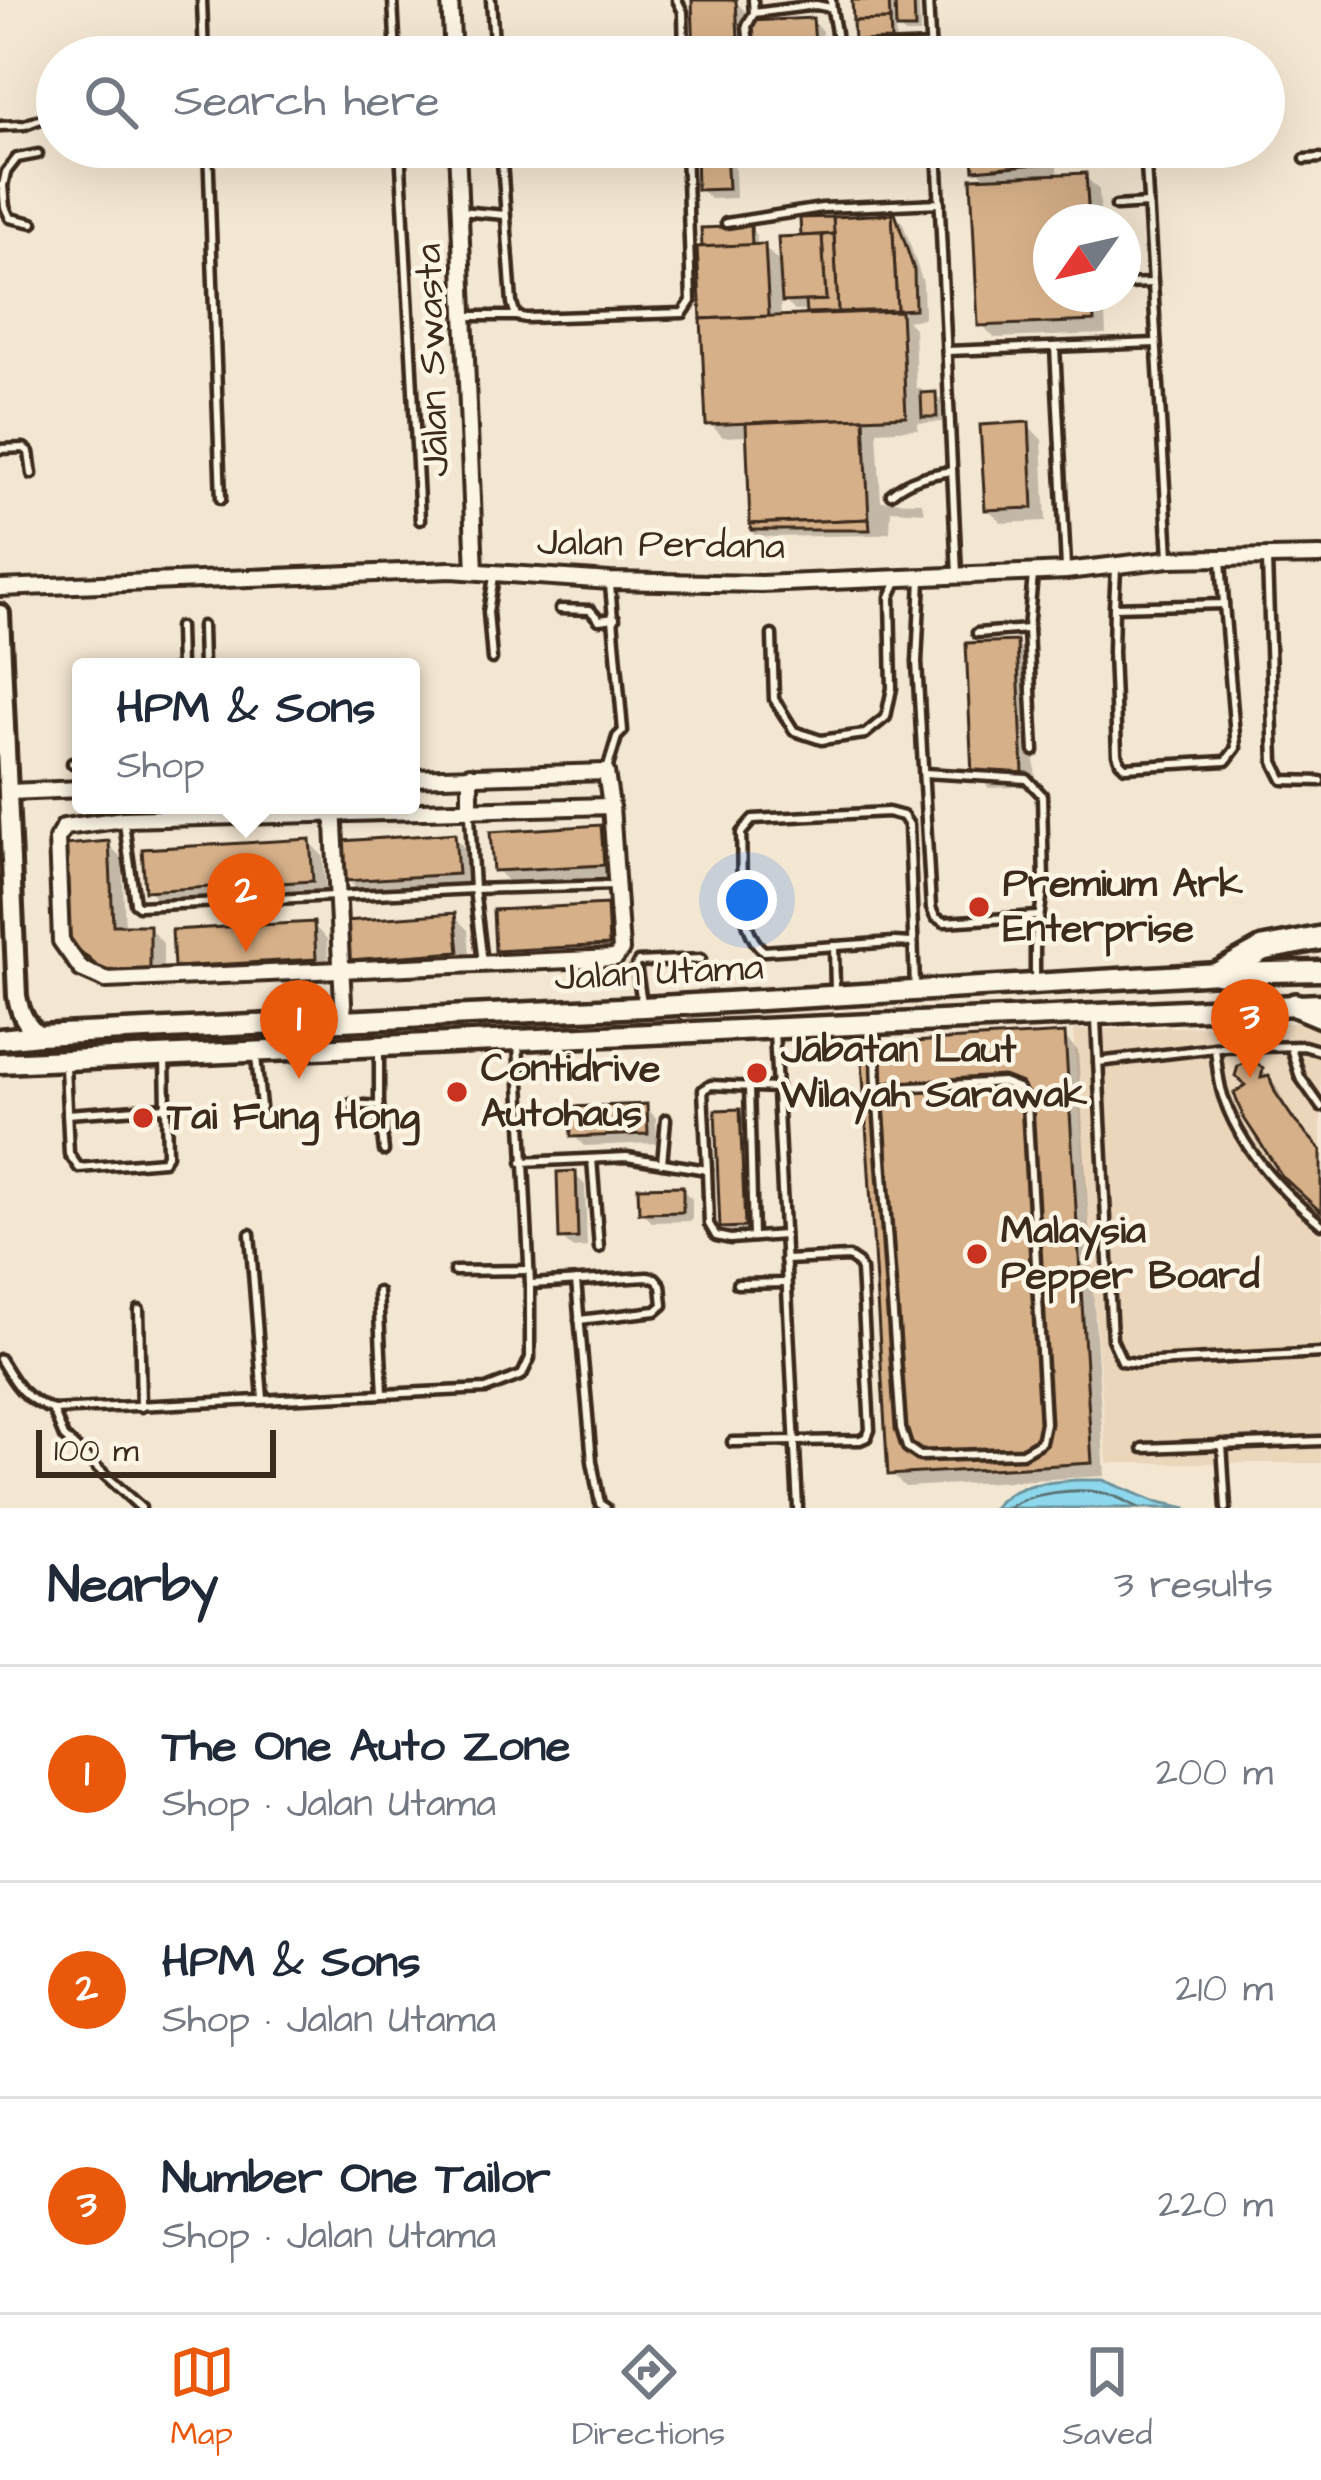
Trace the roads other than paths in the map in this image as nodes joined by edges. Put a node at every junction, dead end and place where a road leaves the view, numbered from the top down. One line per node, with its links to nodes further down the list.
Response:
1 (202, 0): 10 (lane)
2 (393, 0): 11 (lane)
3 (450, 0): 12 (street)
4 (493, 0): 13 (lane)
5 (677, 0): 14 (lane)
6 (754, 0): 9 (lane)
7 (928, 0): 17 (lane)
8 (831, 4): 9 (lane); 16 (lane)
9 (754, 13): 15 (lane)
10 (203, 36)
11 (395, 36)
12 (452, 36)
13 (494, 36)
14 (684, 36)
15 (748, 36)
16 (836, 36)
17 (930, 36)
18 (36, 121): 19 (lane)
19 (0, 125)
20 (36, 154): 30 (lane)
21 (1321, 158): 22 (lane)
22 (1305, 159)
23 (209, 168): 49 (lane)
24 (401, 168): 50 (lane)
25 (458, 168): 34 (street, Jalan Swasta)
26 (502, 168): 35 (lane)
27 (687, 168): 41 (lane)
28 (938, 168): 31 (lane)
29 (1146, 168): 33 (lane)
30 (2, 186): 37 (lane)
31 (940, 203): 36 (lane); 44 (lane)
32 (1141, 204): 33 (lane)
33 (1148, 204): 39 (lane)
34 (460, 211): 35 (lane); 40 (street, Jalan Swasta)
35 (505, 215): 41 (lane)
36 (726, 223)
37 (33, 224)
38 (1141, 283): 39 (lane)
39 (1153, 283): 42 (lane)
40 (464, 316): 41 (lane); 56 (street, Jalan Swasta)
41 (516, 316)
42 (1156, 344): 43 (lane); 53 (lane)
43 (1055, 347): 44 (lane); 57 (lane)
44 (947, 351): 46 (lane)
45 (0, 449): 47 (lane)
46 (952, 471): 48 (lane); 60 (lane)
47 (32, 474)
48 (890, 494)
49 (221, 499)
50 (420, 520)
51 (1321, 556): 52 (street, Jalan Perdana)
52 (1267, 557): 54 (street, Jalan Perdana); 83 (lane)
53 (1169, 559): 54 (street, Jalan Perdana); 55 (street, Jalan Perdana)
54 (1221, 559): 65 (lane)
55 (1116, 565): 57 (street, Jalan Perdana); 66 (lane)
56 (475, 571): 59 (street, Jalan Perdana); 64 (street, Jalan Perdana)
57 (1066, 571): 58 (street, Jalan Perdana)
58 (1033, 572): 60 (street, Jalan Perdana); 72 (lane)
59 (495, 573): 63 (street, Jalan Perdana); 77 (lane)
60 (957, 574): 62 (street, Jalan Perdana)
61 (899, 576): 62 (street, Jalan Perdana); 63 (street, Jalan Perdana); 74 (lane)
62 (921, 576): 80 (lane)
63 (610, 581): 69 (lane)
64 (0, 588)
65 (1224, 604): 66 (lane); 66 (lane)
66 (1114, 608)
67 (560, 609): 69 (lane)
68 (0, 614): 85 (street)
69 (614, 618): 79 (lane)
70 (202, 626): 76 (lane)
71 (179, 627): 75 (lane)
72 (1028, 629): 73 (lane); 78 (lane)
73 (977, 633)
74 (772, 635)
75 (181, 658)
76 (203, 658)
77 (492, 659)
78 (1034, 751)
79 (606, 772): 81 (street); 86 (street)
80 (924, 773): 95 (lane); 95 (lane)
81 (470, 775): 82 (street); 88 (street)
82 (420, 778)
83 (1321, 781)
84 (72, 789): 85 (street)
85 (9, 792): 115 (street)
86 (611, 806): 88 (street); 92 (street)
87 (420, 811): 88 (street)
88 (470, 812): 93 (lane)
89 (115, 814): 101 (street)
90 (123, 814): 94 (lane)
91 (333, 814): 94 (street)
92 (619, 885): 93 (lane); 100 (street)
93 (474, 889): 94 (lane); 100 (lane)
94 (336, 898): 101 (street)
95 (1038, 916): 104 (lane)
96 (1321, 938): 103 (highway)
97 (912, 944): 98 (lane); 98 (lane); 105 (lane)
98 (834, 946): 106 (lane)
99 (701, 959): 109 (lane)
100 (484, 963): 101 (street)
101 (340, 969): 112 (street)
102 (1321, 971): 103 (main road, Jalan Utama)
103 (1219, 973): 104 (main road, Jalan Utama)
104 (1035, 985): 105 (main road, Jalan Utama)
105 (916, 992): 106 (main road, Jalan Utama)
106 (834, 996): 109 (main road, Jalan Utama)
107 (1321, 1004): 108 (main road, Jalan Utama)
108 (1295, 1005): 110 (main road, Jalan Utama); 111 (highway)
109 (643, 1007): 112 (main road, Jalan Utama)
110 (1096, 1012): 113 (main road, Jalan Utama); 125 (lane)
111 (1321, 1016)
112 (344, 1022): 115 (main road, Jalan Utama)
113 (875, 1023): 114 (main road, Jalan Utama); 129 (lane)
114 (774, 1028): 117 (main road, Jalan Utama); 128 (lane)
115 (39, 1035): 116 (main road, Jalan Utama)
116 (0, 1040)
117 (518, 1042): 118 (main road, Jalan Utama); 139 (lane)
118 (379, 1047): 122 (main road, Jalan Utama); 131 (lane)
119 (1215, 1048): 120 (lane); 125 (lane); 142 (lane)
120 (1291, 1048): 121 (lane); 134 (lane)
121 (1321, 1051)
122 (256, 1052): 123 (main road, Jalan Utama); 133 (lane)
123 (165, 1056): 124 (main road, Jalan Utama); 132 (lane)
124 (64, 1059): 126 (main road, Jalan Utama); 135 (lane)
125 (1098, 1062): 157 (lane)
126 (0, 1063)
127 (749, 1087): 128 (lane); 141 (lane); 145 (lane)
128 (776, 1088): 144 (lane)
129 (877, 1089): 129 (lane)
130 (351, 1105): 131 (lane)
131 (379, 1106): 137 (lane)
132 (165, 1107): 135 (lane); 135 (lane)
133 (261, 1107)
134 (1321, 1107)
135 (67, 1114)
136 (666, 1119): 140 (lane)
137 (383, 1151)
138 (592, 1159): 139 (lane); 140 (lane); 146 (lane)
139 (522, 1162): 148 (lane)
140 (662, 1163): 141 (lane)
141 (706, 1170): 145 (lane)
142 (1321, 1224)
143 (250, 1234): 160 (lane)
144 (784, 1235): 145 (lane); 147 (lane)
145 (753, 1237)
146 (599, 1248)
147 (785, 1260): 151 (lane); 163 (lane)
148 (529, 1270): 149 (lane); 152 (lane)
149 (454, 1271)
150 (576, 1281): 152 (lane); 156 (lane); 156 (lane)
151 (786, 1283): 153 (lane); 163 (lane)
152 (530, 1284): 159 (lane)
153 (736, 1284)
154 (378, 1292): 159 (lane)
155 (139, 1310): 161 (lane)
156 (578, 1320): 169 (lane)
157 (1321, 1353)
158 (0, 1359): 162 (lane)
159 (383, 1394): 160 (lane)
160 (263, 1399): 161 (lane)
161 (141, 1407): 162 (lane)
162 (53, 1411): 168 (lane)
163 (794, 1440): 165 (lane); 170 (lane)
164 (1321, 1441): 166 (lane)
165 (732, 1442)
166 (1222, 1444): 167 (lane); 171 (lane)
167 (1143, 1448)
168 (141, 1508)
169 (607, 1508)
170 (798, 1508)
171 (1226, 1508)

